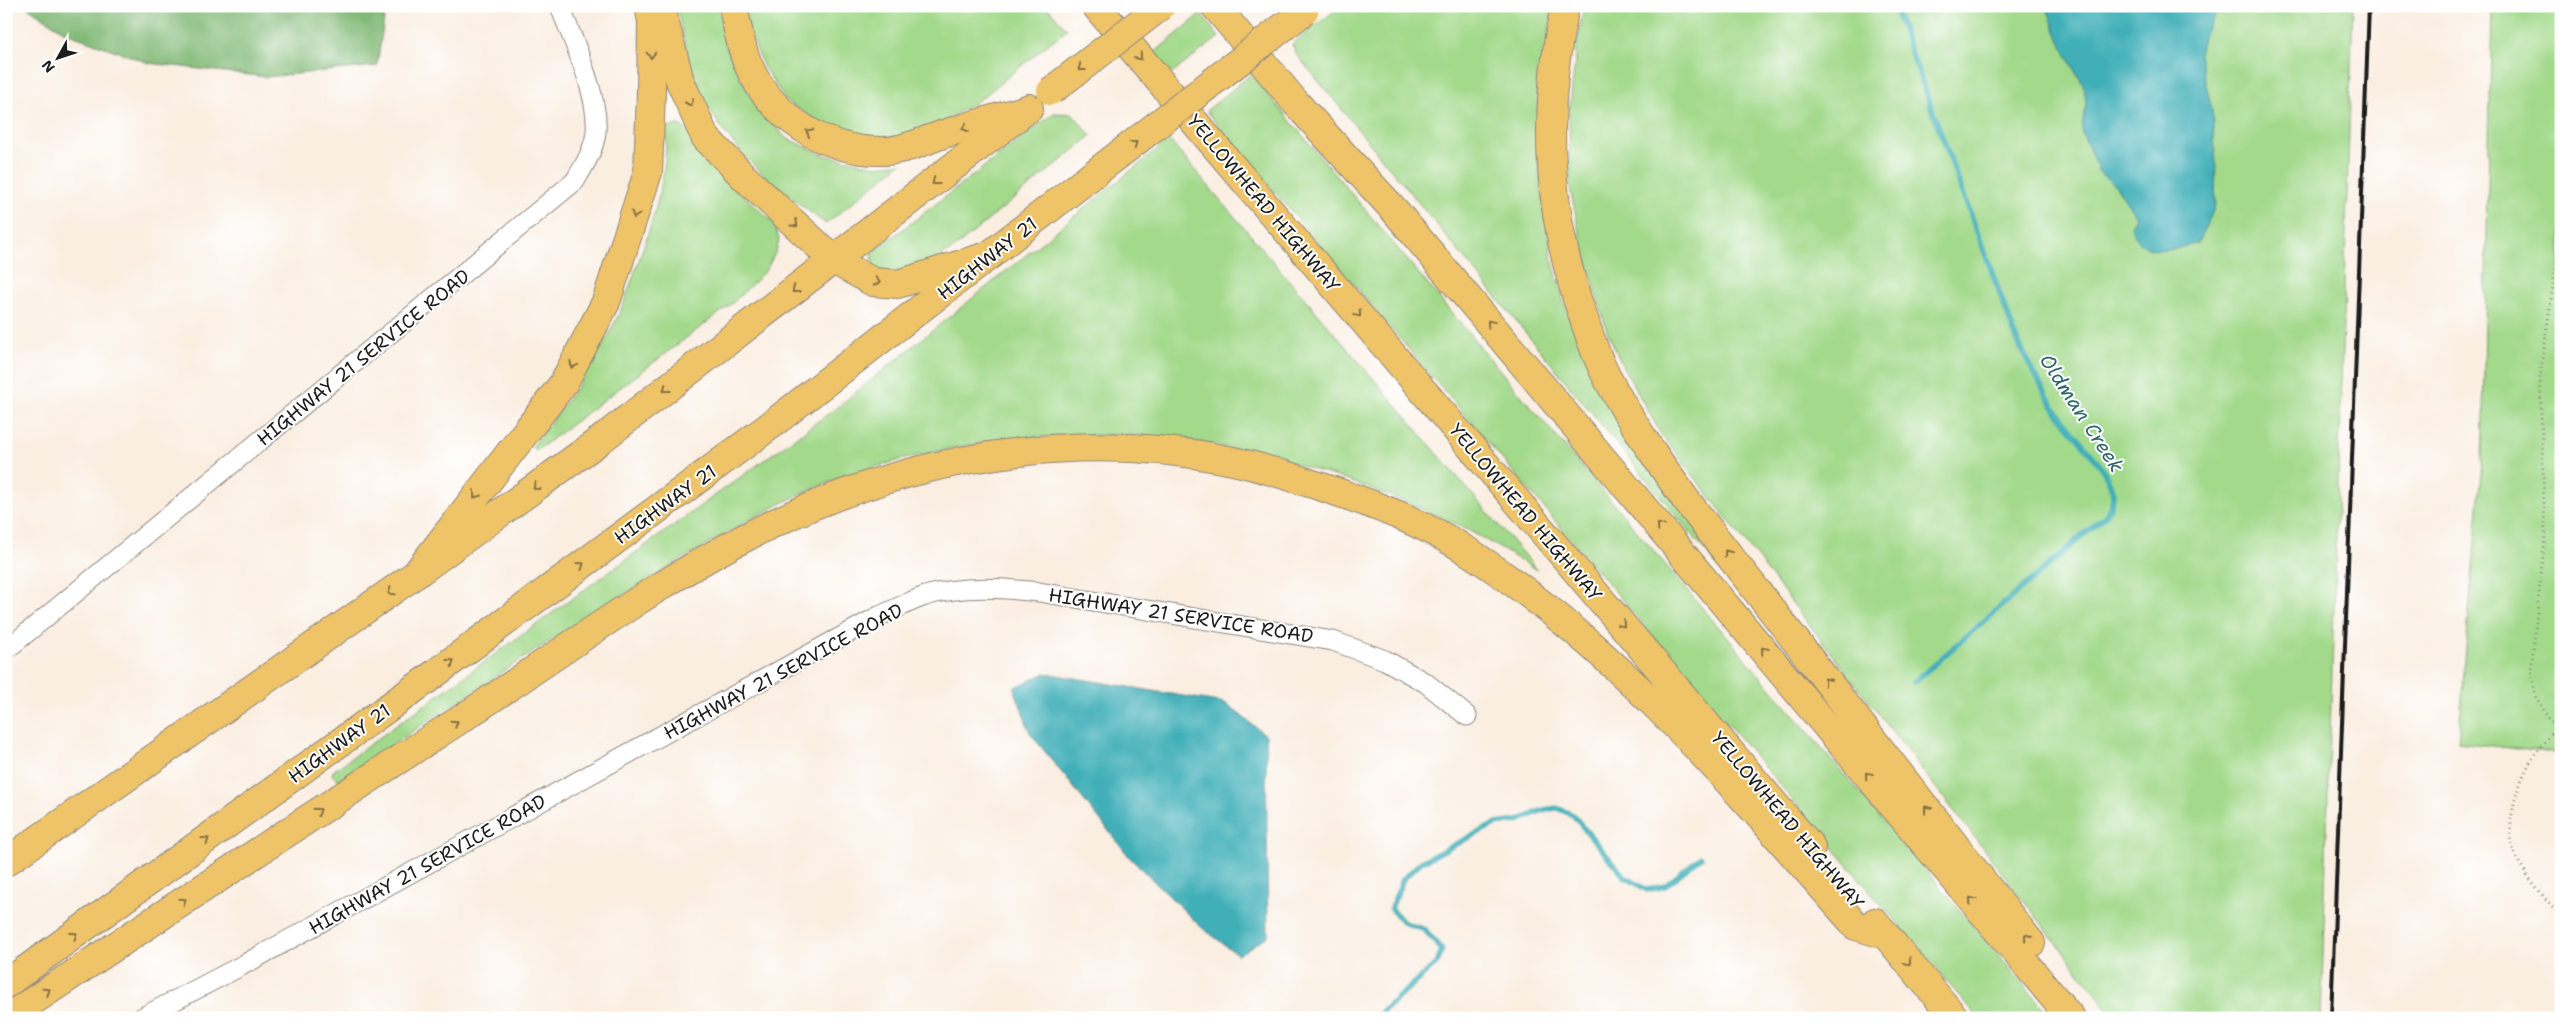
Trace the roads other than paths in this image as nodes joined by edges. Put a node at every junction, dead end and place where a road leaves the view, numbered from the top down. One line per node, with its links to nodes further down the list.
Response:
1 (560, 6): 16 (street, HIGHWAY 21 SERVICE ROAD)
2 (650, 6): 15 (main road, one-way to 15)
3 (660, 6): 14 (main road, one-way to 14)
4 (732, 6): 11 (main road, one-way to 4)
5 (1096, 6): 19 (main road, YELLOWHEAD HIGHWAY, one-way to 19)
6 (1161, 6): 11 (main road, one-way to 11, bridge)
7 (1215, 6): 12 (main road)
8 (1237, 6): 12 (main road)
9 (1565, 6): 25 (main road, one-way to 9)
10 (1308, 9): 13 (main road, HIGHWAY 21, one-way to 10, bridge)
11 (1028, 109): 14 (main road, one-way to 14)
12 (1396, 212): 24 (main road, one-way to 12)
13 (990, 255): 14 (main road, one-way to 13); 20 (main road, HIGHWAY 21, one-way to 13)
14 (834, 260): 15 (main road, one-way to 15)
15 (416, 574): 18 (main road, one-way to 18)
16 (6, 650)
17 (1467, 716): 22 (street, HIGHWAY 21 SERVICE ROAD)
18 (6, 862)
19 (1886, 935): 21 (main road, one-way to 19); 23 (main road, YELLOWHEAD HIGHWAY, one-way to 23)
20 (6, 984)
21 (7, 1018)
22 (141, 1018)
23 (1955, 1018)
24 (2071, 1018)
25 (2088, 1018)

